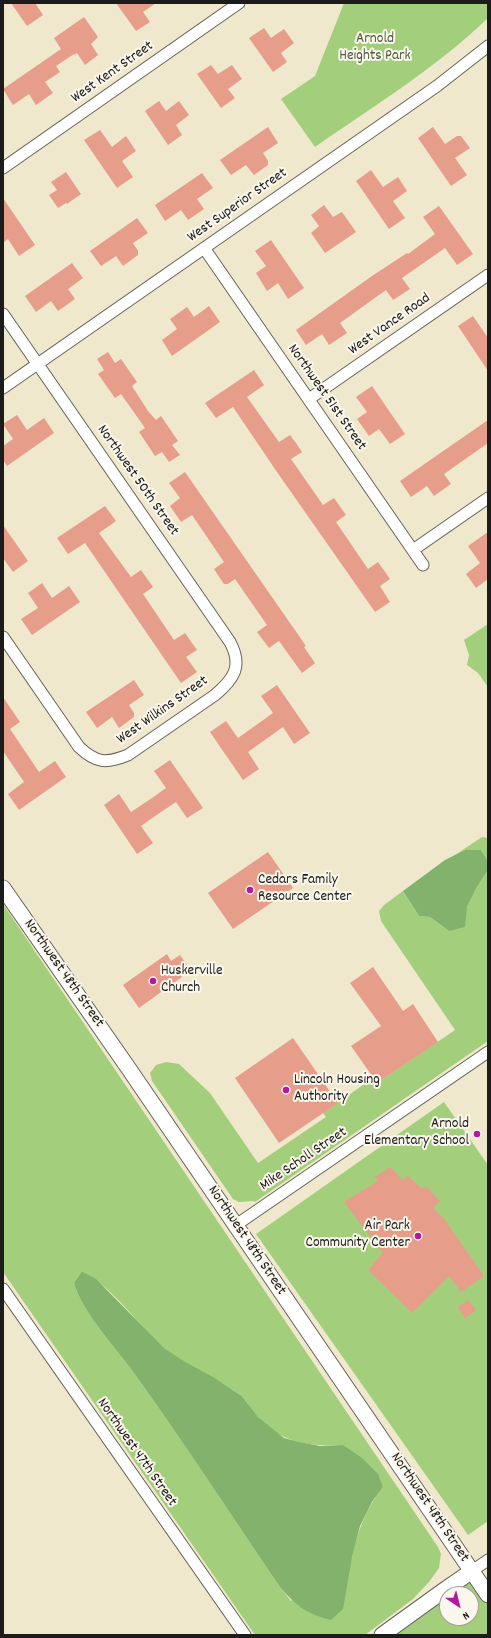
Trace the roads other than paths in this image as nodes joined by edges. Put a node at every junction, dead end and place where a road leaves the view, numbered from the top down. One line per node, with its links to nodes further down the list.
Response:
1 (239, 3): 3 (street, West Kent Street)
2 (488, 46): 4 (street, West Superior Street)
3 (3, 168)
4 (204, 248): 7 (street, West Superior Street); 9 (street, Northwest 51st Street)
5 (488, 275): 9 (street, West Vance Road)
6 (3, 314): 7 (street, Northwest 50th Street)
7 (38, 364): 8 (street, West Superior Street); 14 (street, Northwest 50th Street)
8 (3, 388)
9 (309, 399): 11 (street, Northwest 51st Street)
10 (488, 498): 11 (street)
11 (413, 550): 12 (street, Northwest 51st Street)
12 (423, 565)
13 (3, 637): 14 (street, West Wilkins Street)
14 (236, 669)
15 (3, 888): 17 (main road, Northwest 48th Street)
16 (488, 1052): 17 (street, Mike Scholl Street)
17 (236, 1225): 20 (main road, Northwest 48th Street)
18 (3, 1289): 22 (street, Northwest 47th Street)
19 (488, 1560): 20 (street)
20 (472, 1571): 21 (main road, Northwest 48th Street); 23 (main road)
21 (488, 1595)
22 (245, 1635)
23 (382, 1635)

